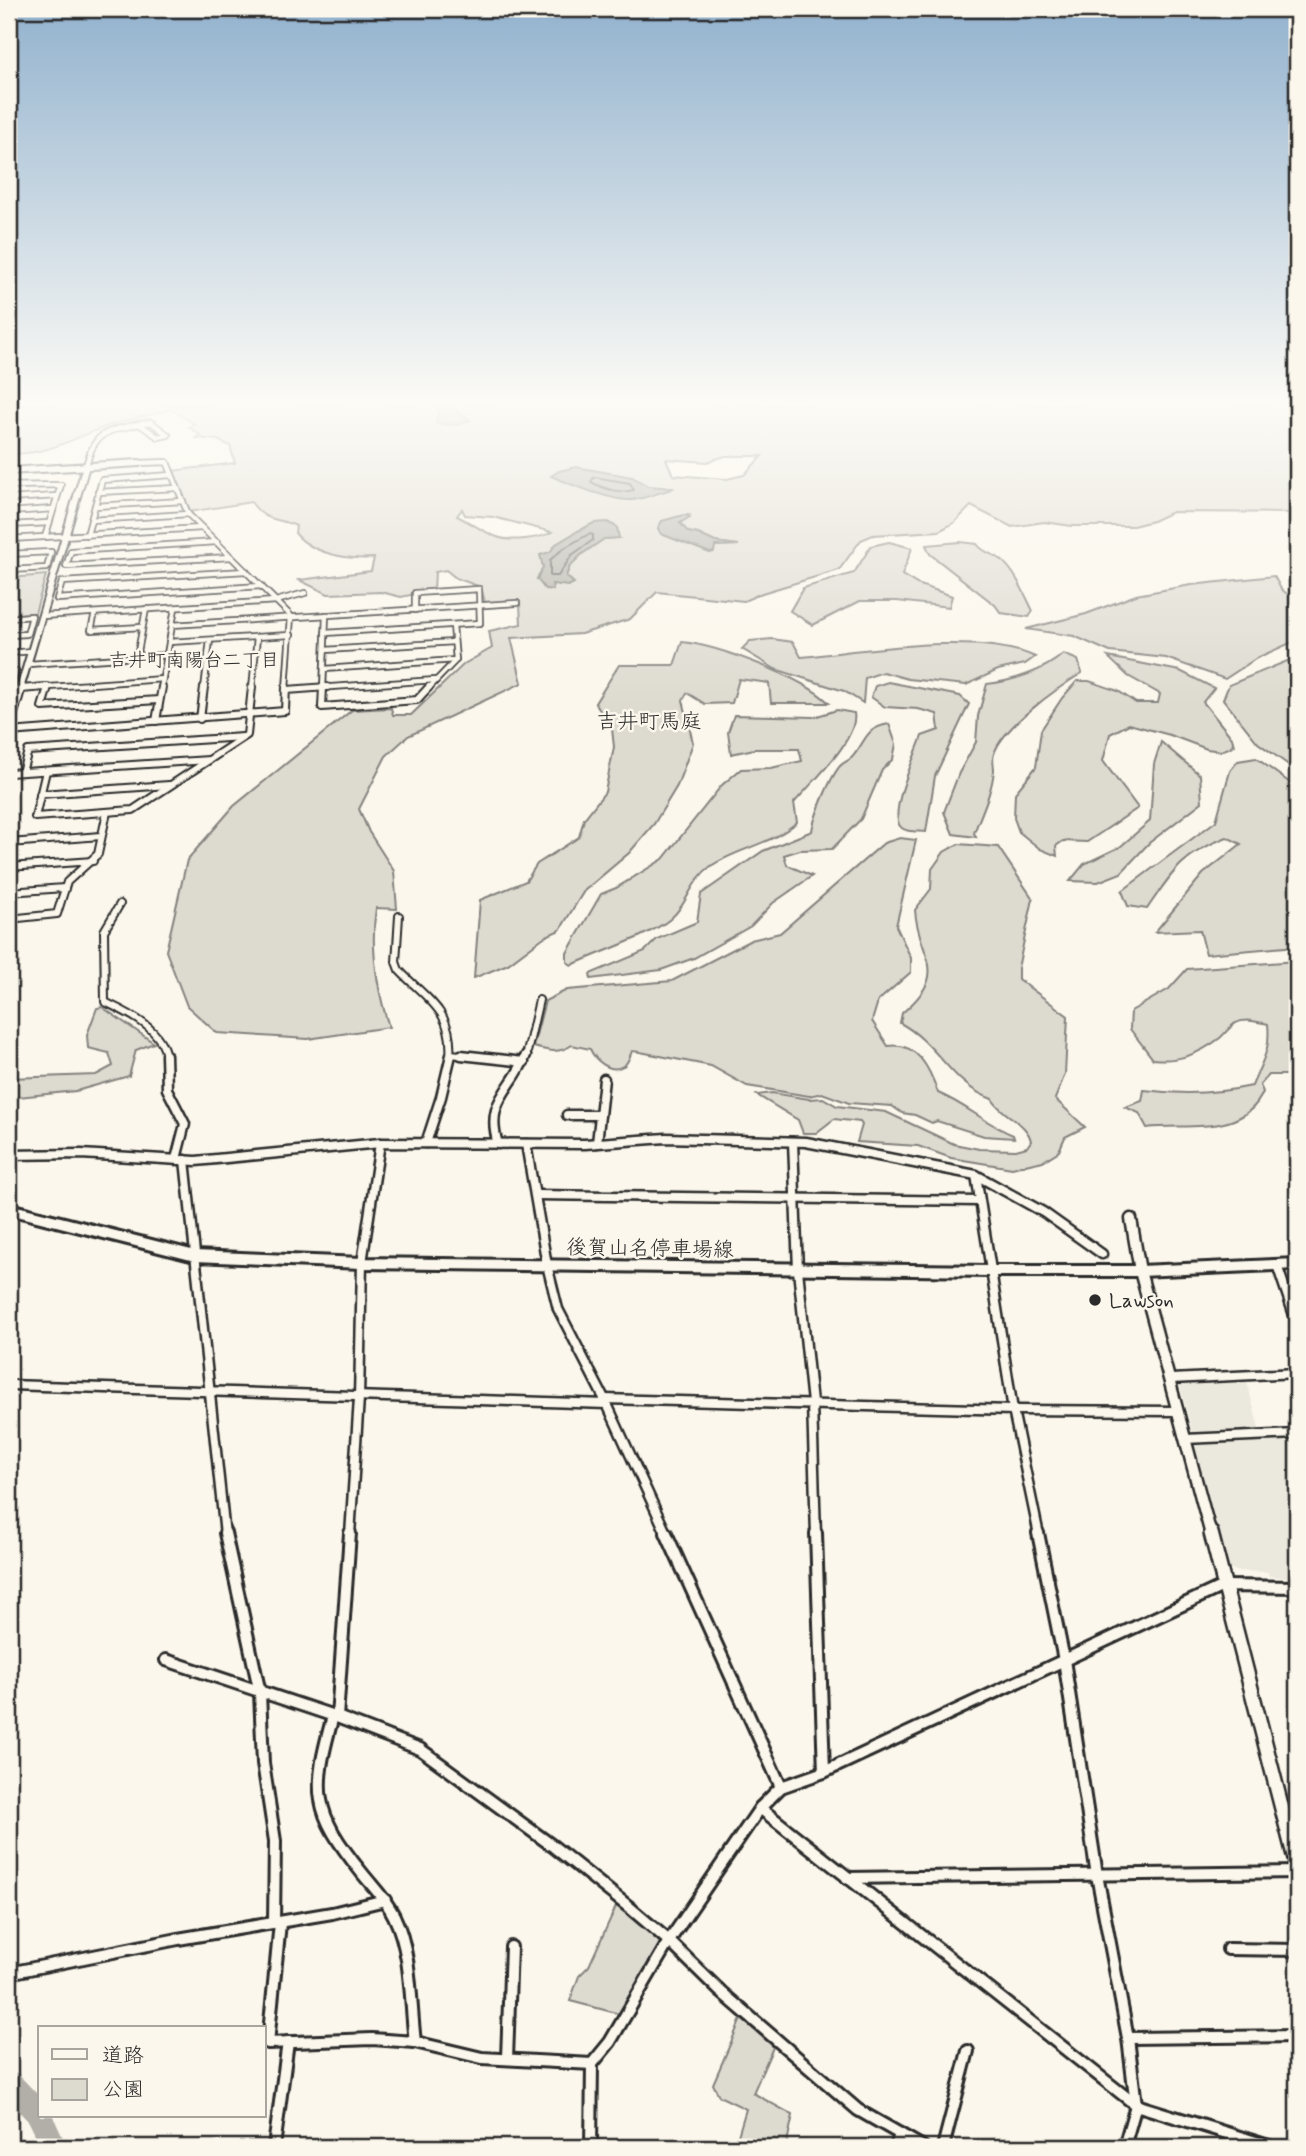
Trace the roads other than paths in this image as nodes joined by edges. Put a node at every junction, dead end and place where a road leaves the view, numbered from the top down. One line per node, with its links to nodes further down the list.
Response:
1 (54, 506): 6 (street)
2 (74, 506): 14 (street)
3 (95, 506): 4 (street); 9 (street)
4 (101, 506)
5 (185, 506): 8 (street)
6 (53, 509): 7 (street); 10 (street)
7 (9, 512)
8 (188, 514): 9 (street); 12 (street)
9 (91, 520): 13 (street)
10 (49, 523): 11 (street); 15 (street)
11 (9, 525)
12 (202, 528): 13 (street); 17 (street)
13 (87, 534): 14 (street)
14 (65, 536): 15 (street); 32 (street)
15 (45, 537): 16 (street)
16 (9, 539)
17 (217, 542): 19 (street); 19 (street)
18 (9, 554): 20 (street)
19 (231, 557): 21 (street)
20 (9, 570)
21 (246, 571): 22 (street); 22 (street)
22 (261, 586): 24 (street)
23 (305, 593): 24 (street)
24 (276, 601): 27 (street); 34 (street)
25 (517, 603): 26 (street)
26 (480, 606): 29 (street); 29 (street); 36 (street)
27 (175, 608): 28 (street); 35 (street)
28 (146, 610): 30 (street); 37 (street)
29 (415, 610): 31 (street)
30 (95, 613): 32 (street); 37 (street)
31 (326, 615): 34 (street); 38 (street)
32 (42, 617): 46 (street)
33 (9, 618): 39 (street)
34 (292, 618): 35 (street); 40 (street)
35 (172, 625): 43 (street)
36 (453, 625): 38 (street); 44 (street)
37 (142, 628): 49 (street)
38 (326, 633): 45 (street)
39 (9, 635)
40 (291, 635): 41 (street); 59 (street)
41 (257, 637): 42 (street); 62 (street)
42 (210, 640): 43 (street); 63 (street)
43 (169, 642): 48 (street)
44 (454, 642): 45 (street); 50 (street)
45 (325, 650): 52 (street)
46 (32, 651): 47 (street); 51 (street)
47 (9, 653)
48 (167, 655): 49 (street); 54 (street)
49 (137, 657): 51 (street)
50 (456, 660): 52 (street); 55 (street)
51 (28, 664): 58 (street)
52 (324, 669): 57 (street)
53 (9, 671): 60 (street)
54 (163, 679): 56 (street); 61 (street)
55 (436, 680): 57 (street); 57 (street)
56 (48, 687): 58 (street); 61 (street)
57 (323, 688): 59 (street)
58 (21, 689): 65 (street)
59 (287, 690): 62 (street)
60 (9, 691)
61 (159, 700): 64 (street)
62 (249, 716): 63 (street); 66 (street)
63 (200, 719): 64 (street)
64 (156, 721): 65 (street)
65 (9, 729)
66 (244, 737): 67 (street); 69 (street)
67 (209, 760): 68 (street); 71 (street)
68 (46, 771): 69 (street); 72 (street)
69 (22, 772): 70 (street)
70 (9, 773)
71 (171, 785): 72 (street); 73 (street)
72 (40, 794): 73 (street)
73 (107, 812): 74 (street)
74 (101, 836): 75 (street); 76 (street)
75 (9, 843)
76 (93, 861): 77 (street); 78 (street)
77 (9, 867)
78 (64, 888): 79 (street); 82 (street)
79 (9, 892)
80 (120, 904): 96 (street)
81 (399, 916): 84 (street)
82 (9, 919)
83 (539, 1000): 85 (street)
84 (451, 1054): 85 (street); 91 (street)
85 (524, 1062): 92 (street)
86 (604, 1079): 88 (street)
87 (567, 1115): 88 (street)
88 (600, 1115): 93 (street)
89 (793, 1142): 93 (street); 97 (street); 99 (street)
90 (380, 1143): 91 (street); 96 (street); 105 (street)
91 (426, 1143): 92 (street)
92 (498, 1143): 94 (street)
93 (597, 1143): 94 (street)
94 (526, 1144): 98 (street)
95 (9, 1155): 96 (street)
96 (180, 1159): 104 (street)
97 (976, 1175): 100 (street); 103 (street)
98 (536, 1195): 99 (street); 107 (street)
99 (795, 1198): 100 (street); 109 (street)
100 (979, 1201): 110 (street)
101 (9, 1209): 104 (main road, 後賀山名停車場線)
102 (1131, 1219): 111 (street)
103 (1102, 1254)
104 (195, 1255): 105 (main road, 後賀山名停車場線); 116 (street)
105 (362, 1263): 107 (main road, 後賀山名停車場線); 117 (street)
106 (1297, 1264): 108 (main road, 後賀山名停車場線)
107 (547, 1265): 109 (main road, 後賀山名停車場線); 118 (street)
108 (1277, 1265): 111 (main road, 後賀山名停車場線); 112 (street)
109 (798, 1270): 110 (main road, 後賀山名停車場線); 119 (street)
110 (990, 1271): 111 (main road, 後賀山名停車場線); 120 (street)
111 (1140, 1271): 114 (street)
112 (1297, 1324)
113 (1297, 1373): 114 (street)
114 (1171, 1379): 121 (street)
115 (9, 1385): 116 (street)
116 (208, 1392): 117 (street); 128 (street)
117 (359, 1398): 118 (street); 129 (street)
118 (605, 1402): 119 (street); 131 (street)
119 (811, 1403): 120 (street); 130 (street)
120 (1013, 1410): 121 (street); 127 (street)
121 (1177, 1411): 123 (street)
122 (1297, 1434): 123 (street)
123 (1185, 1439): 124 (street)
124 (1223, 1586): 125 (street); 127 (street); 133 (street)
125 (1297, 1587)
126 (166, 1660): 128 (street)
127 (1064, 1660): 130 (street); 134 (street)
128 (260, 1693): 129 (street); 137 (street)
129 (335, 1716): 136 (street); 138 (street)
130 (824, 1772): 131 (street)
131 (781, 1787): 132 (street)
132 (760, 1808): 135 (street); 138 (street)
133 (1297, 1870): 134 (street)
134 (1097, 1874): 135 (street); 144 (street)
135 (847, 1878): 150 (street)
136 (385, 1900): 137 (street); 146 (street)
137 (277, 1923): 142 (street); 145 (street)
138 (669, 1941): 149 (street); 151 (street)
139 (511, 1947): 148 (street)
140 (1228, 1949): 141 (street)
141 (1297, 1950)
142 (9, 1973)
143 (1297, 2036): 144 (street)
144 (1128, 2038): 150 (street)
145 (288, 2042): 146 (street); 152 (street)
146 (415, 2042): 148 (street)
147 (968, 2051): 156 (street)
148 (507, 2058): 149 (street)
149 (592, 2064): 153 (street)
150 (1136, 2105): 157 (street); 158 (street)
151 (900, 2134): 154 (street); 155 (street)
152 (274, 2147)
153 (590, 2147)
154 (896, 2147)
155 (923, 2147)
156 (943, 2147)
157 (1124, 2147)
158 (1272, 2147)

